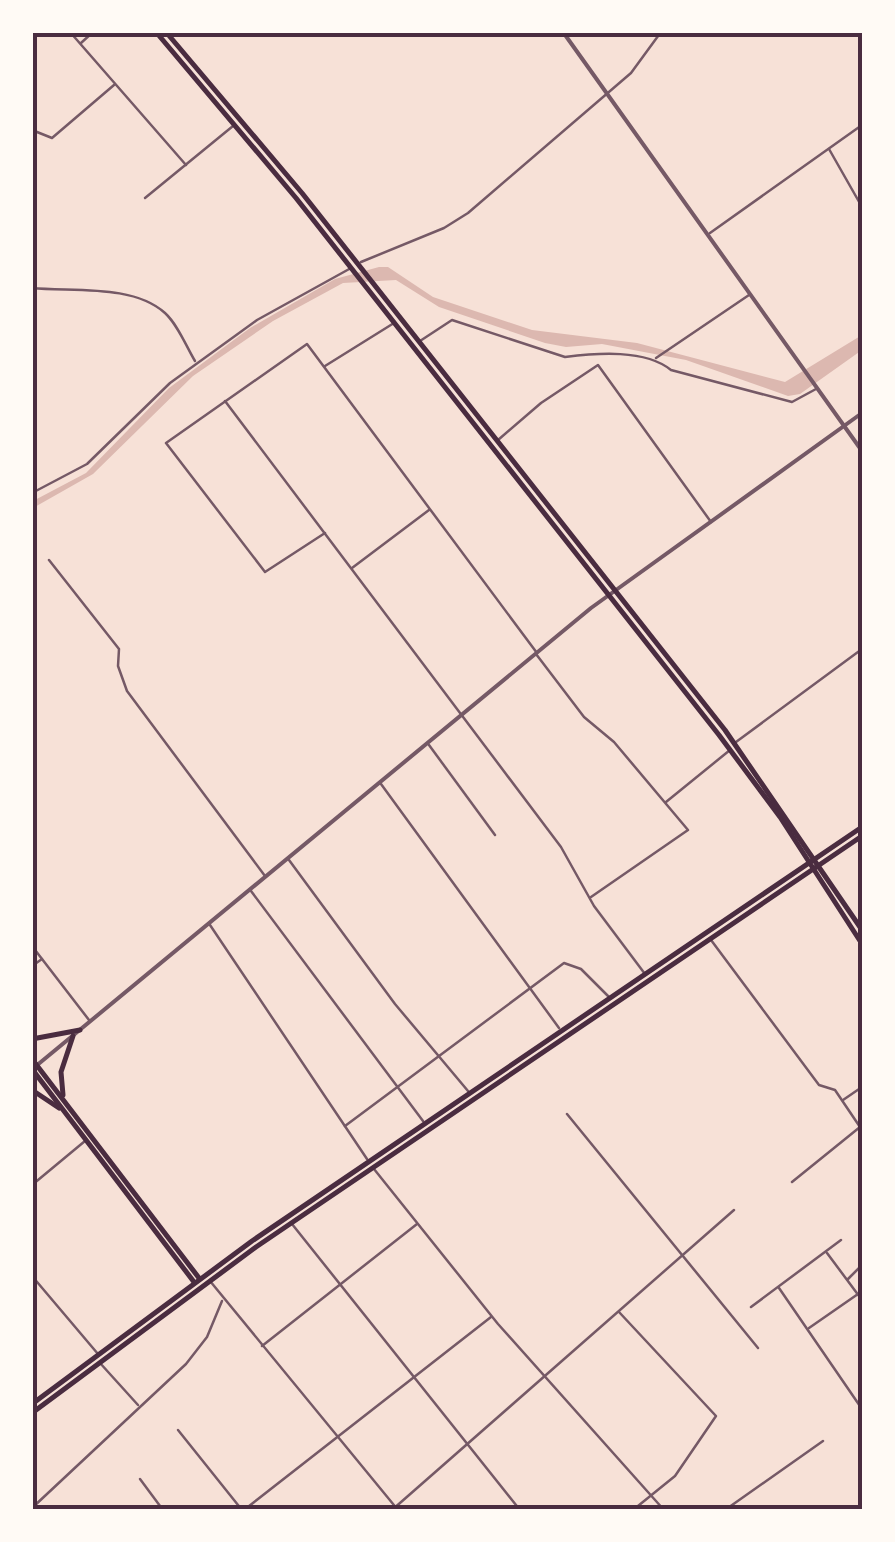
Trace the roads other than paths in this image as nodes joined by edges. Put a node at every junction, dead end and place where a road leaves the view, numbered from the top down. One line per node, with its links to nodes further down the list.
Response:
1 (70, 32): 7 (street)
2 (93, 32): 7 (street)
3 (156, 32): 10 (main road)
4 (166, 32): 18 (main road)
5 (563, 32): 9 (street)
6 (661, 32): 9 (street)
7 (80, 44): 8 (street)
8 (115, 84): 12 (street); 14 (street)
9 (610, 92): 17 (street); 18 (street)
10 (236, 124): 14 (street); 18 (main road)
11 (862, 127): 13 (street)
12 (32, 130)
13 (828, 148): 16 (street); 17 (street)
14 (186, 166): 15 (street)
15 (145, 198)
16 (862, 207)
17 (709, 234): 21 (street)
18 (356, 267): 19 (main road); 25 (street)
19 (368, 284): 22 (main road); 23 (main road)
20 (32, 288): 25 (street)
21 (750, 294): 24 (street); 27 (street)
22 (394, 323): 26 (street); 39 (main road)
23 (419, 342): 24 (street); 31 (main road)
24 (657, 358): 27 (street)
25 (197, 364): 33 (street)
26 (323, 367): 28 (street); 34 (street)
27 (816, 388): 30 (street)
28 (224, 400): 36 (street); 36 (street)
29 (862, 413): 30 (street)
30 (844, 427): 32 (street); 35 (street)
31 (496, 441): 35 (street); 39 (main road)
32 (862, 451)
33 (32, 493)
34 (430, 509): 38 (street); 41 (street)
35 (711, 522): 39 (street)
36 (325, 533): 38 (street)
37 (49, 560): 52 (street)
38 (351, 570): 42 (street)
39 (612, 593): 41 (street); 44 (main road)
40 (862, 649): 44 (street)
41 (537, 654): 42 (street); 46 (street)
42 (461, 716): 43 (street); 54 (street)
43 (428, 743): 45 (street); 48 (street)
44 (732, 747): 46 (street); 51 (main road)
45 (380, 782): 50 (street); 63 (street)
46 (665, 803): 54 (street)
47 (862, 827): 51 (main road)
48 (495, 835)
49 (862, 836): 51 (main road)
50 (288, 858): 52 (street); 70 (street)
51 (816, 863): 56 (main road); 57 (main road); 58 (main road); 62 (main road)
52 (266, 877): 53 (street)
53 (250, 890): 55 (street); 72 (street)
54 (590, 898): 62 (street)
55 (209, 924): 65 (street); 81 (street)
56 (862, 930)
57 (710, 939): 76 (street); 83 (main road)
58 (862, 944)
59 (32, 946): 60 (street)
60 (42, 959): 61 (street); 65 (street)
61 (32, 966)
62 (645, 974): 64 (main road)
63 (531, 987): 64 (street); 67 (street); 70 (street)
64 (610, 998): 67 (main road)
65 (91, 1022): 66 (street)
66 (80, 1030): 68 (street); 69 (main road)
67 (562, 1031): 75 (main road)
68 (73, 1036): 71 (street); 77 (main road)
69 (32, 1039)
70 (438, 1056): 72 (street); 75 (street)
71 (34, 1064): 77 (main road); 78 (main road)
72 (396, 1087): 80 (street); 81 (street)
73 (862, 1088): 76 (street)
74 (32, 1090): 78 (main road)
75 (470, 1093): 80 (main road)
76 (842, 1100): 84 (street)
77 (66, 1102): 95 (main road)
78 (66, 1113): 82 (main road)
79 (567, 1114): 91 (street)
80 (425, 1124): 83 (main road)
81 (345, 1126): 83 (street)
82 (86, 1140): 85 (street); 95 (main road)
83 (371, 1164): 87 (main road); 88 (street); 95 (main road)
84 (792, 1182)
85 (32, 1185)
86 (734, 1210): 91 (street)
87 (291, 1223): 95 (main road); 96 (street)
88 (417, 1224): 96 (street); 103 (street)
89 (840, 1240): 90 (street)
90 (826, 1252): 94 (street); 97 (street)
91 (681, 1256): 102 (street); 106 (street)
92 (862, 1265): 94 (street)
93 (32, 1276): 107 (street)
94 (847, 1280): 98 (street)
95 (201, 1283): 99 (street); 107 (main road); 108 (main road)
96 (339, 1285): 105 (street); 110 (street)
97 (779, 1288): 101 (street); 104 (street)
98 (858, 1294): 100 (street); 104 (street)
99 (223, 1298): 105 (street); 112 (street)
100 (862, 1300)
101 (751, 1307)
102 (618, 1311): 109 (street); 120 (street)
103 (492, 1316): 109 (street); 110 (street)
104 (808, 1329): 113 (street)
105 (261, 1347): 116 (street)
106 (758, 1348)
107 (98, 1354): 111 (main road)
108 (99, 1362): 112 (street); 114 (main road)
109 (543, 1377): 118 (street); 120 (street)
110 (413, 1378): 116 (street); 118 (street)
111 (32, 1404)
112 (140, 1408): 121 (street)
113 (862, 1409)
114 (32, 1413)
115 (178, 1430): 124 (street)
116 (337, 1437): 122 (street); 124 (street)
117 (822, 1441): 128 (street)
118 (467, 1444): 122 (street); 125 (street)
119 (140, 1479): 123 (street)
120 (652, 1497): 126 (street); 127 (street)
121 (32, 1508)
122 (395, 1508)
123 (164, 1510)
124 (243, 1510)
125 (520, 1510)
126 (633, 1510)
127 (664, 1510)
128 (725, 1510)

